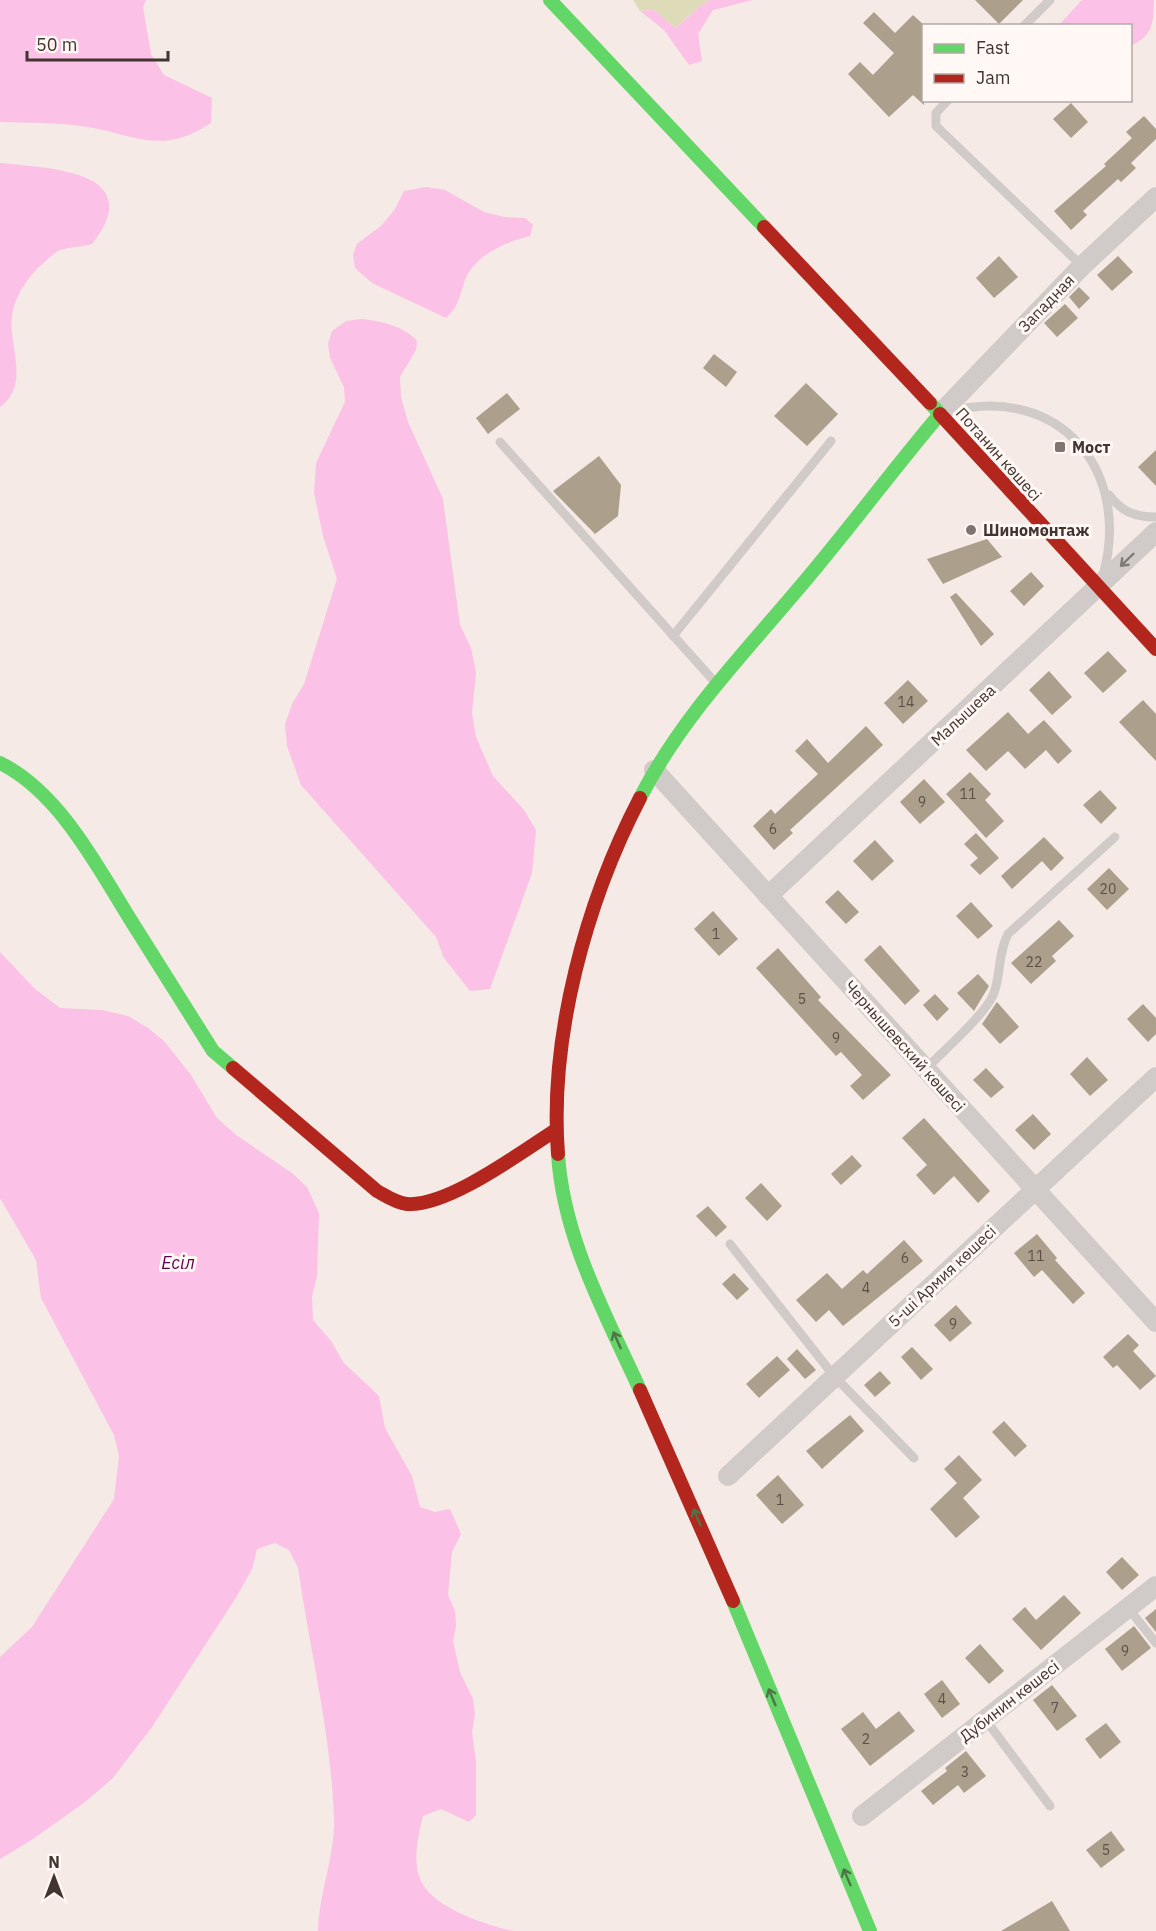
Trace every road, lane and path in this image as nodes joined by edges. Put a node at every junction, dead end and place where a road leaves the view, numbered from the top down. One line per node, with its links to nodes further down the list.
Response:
1 (550, 0): 7 (main road, Потанин көшесі)
2 (1050, 0): 3 (lane)
3 (1026, 24)
4 (946, 102): 6 (lane)
5 (1156, 197): 6 (street, Западная)
6 (1082, 266): 7 (street, Западная)
7 (940, 414): 10 (lane); 13 (main road, Потанин көшесі); 16 (main road)
8 (831, 441): 14 (lane)
9 (500, 442): 14 (lane)
10 (1106, 492): 11 (lane); 13 (lane)
11 (1156, 517)
12 (1156, 532): 13 (street, Малышева, one-way to 13)
13 (1099, 588): 15 (main road, Потанин көшесі); 20 (street, Малышева)
14 (673, 636): 16 (lane)
15 (1156, 649)
16 (717, 684): 18 (main road)
17 (0, 763): 23 (main road)
18 (654, 770): 20 (street, Чернышевский көшесі); 23 (main road)
19 (1115, 837): 21 (lane)
20 (768, 897): 21 (street, Чернышевский көшесі)
21 (926, 1070): 24 (street, Чернышевский көшесі)
22 (1156, 1077): 24 (street, 5-ші Армия көшесі)
23 (556, 1130): 36 (main road, one-way to 23)
24 (1035, 1189): 26 (street, Чернышевский көшесі); 27 (street, 5-ші Армия көшесі)
25 (730, 1244): 27 (lane)
26 (1156, 1322)
27 (834, 1376): 28 (lane); 29 (street, 5-ші Армия көшесі)
28 (914, 1458)
29 (728, 1476)
30 (1156, 1586): 31 (street, Дубинин көшесі)
31 (1128, 1608): 32 (lane); 33 (street, Дубинин көшесі)
32 (1156, 1642)
33 (985, 1719): 34 (lane); 35 (street, Дубинин көшесі)
34 (1050, 1806)
35 (862, 1816)
36 (870, 1931)

